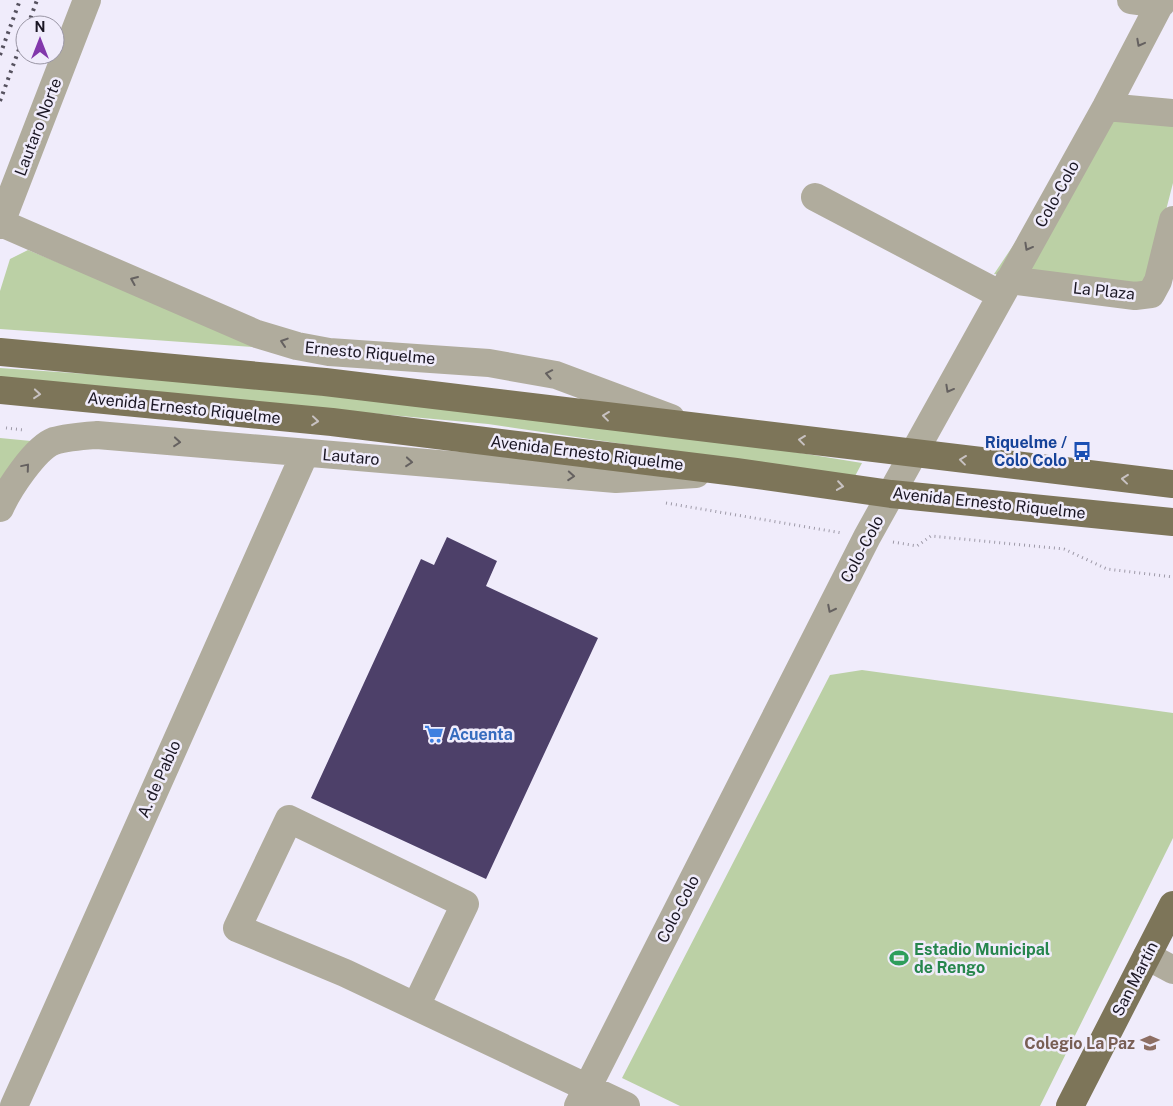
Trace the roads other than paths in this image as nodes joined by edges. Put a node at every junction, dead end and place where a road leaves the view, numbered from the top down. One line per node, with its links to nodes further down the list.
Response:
1 (87, 0): 8 (street, Lautaro Norte)
2 (1132, 0): 3 (street)
3 (1161, 2): 4 (street, Colo-Colo, one-way to 4)
4 (1106, 107): 5 (street); 9 (street, Colo-Colo, one-way to 9)
5 (1173, 113)
6 (815, 197): 9 (street, La Plaza)
7 (1173, 220): 9 (street, La Plaza)
8 (0, 224): 12 (street, Ernesto Riquelme, one-way to 8)
9 (1005, 287): 14 (street, Colo-Colo, one-way to 14)
10 (0, 352): 12 (main road, one-way to 10)
11 (0, 390): 15 (main road, Avenida Ernesto Riquelme, one-way to 15)
12 (694, 427): 14 (main road, one-way to 12)
13 (305, 453): 15 (street, Lautaro, one-way to 15); 18 (street, Lautaro, one-way to 13); 25 (street, A. de Pablo)
14 (913, 454): 16 (main road, one-way to 14); 17 (street, Colo-Colo)
15 (736, 472): 17 (main road, Avenida Ernesto Riquelme, one-way to 17)
16 (1173, 484)
17 (891, 494): 19 (main road, Avenida Ernesto Riquelme); 24 (street, Colo-Colo, one-way to 24)
18 (3, 497)
19 (1173, 522)
20 (1173, 904): 21 (main road, San Martín)
21 (1147, 956): 22 (street); 27 (main road, San Martín)
22 (1173, 970)
23 (416, 1006): 23 (street); 24 (street)
24 (583, 1096): 26 (street)
25 (14, 1106)
26 (626, 1106)
27 (1070, 1106)

